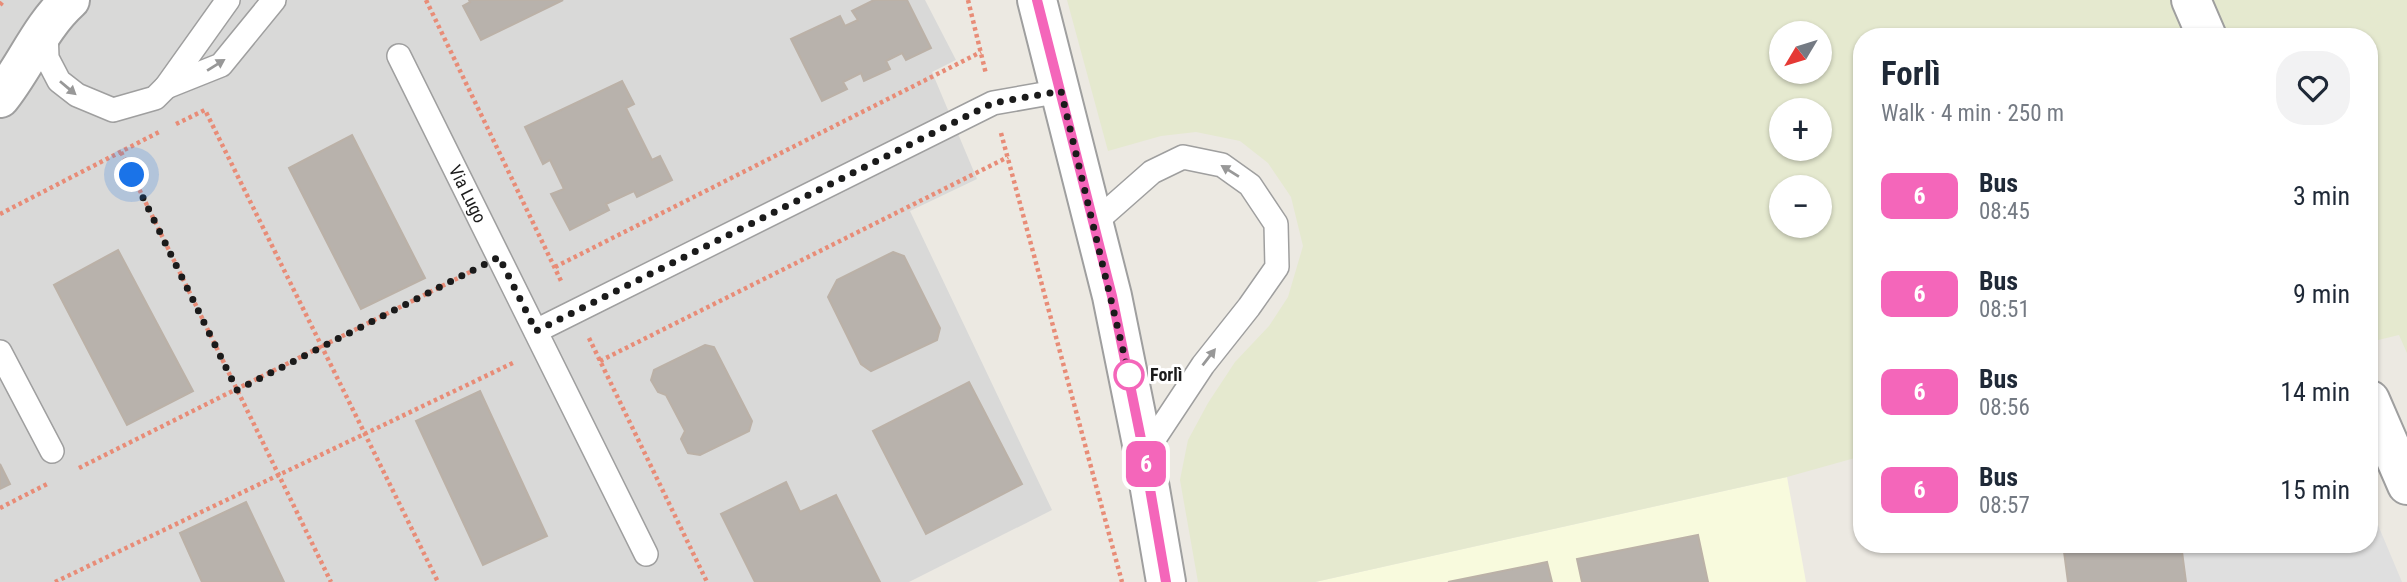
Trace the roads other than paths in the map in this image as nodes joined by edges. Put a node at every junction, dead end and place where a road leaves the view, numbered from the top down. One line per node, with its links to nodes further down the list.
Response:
1 (228, 0): 8 (lane)
2 (274, 0): 8 (lane, one-way to 2)
3 (1037, 0): 9 (street)
4 (2191, 0): 6 (street)
5 (58, 13): 8 (lane, one-way to 8); 10 (street)
6 (2203, 28)
7 (399, 56): 12 (lane, Via Lugo)
8 (166, 87)
9 (1061, 91): 11 (street); 12 (lane)
10 (0, 98)
11 (1093, 224): 16 (street); 16 (lane, one-way to 11)
12 (540, 339): 18 (lane, Via Lugo)
13 (0, 352): 15 (lane)
14 (2378, 418): 17 (street)
15 (52, 451)
16 (1144, 454): 19 (street)
17 (2407, 485)
18 (646, 554)
19 (1166, 582)

